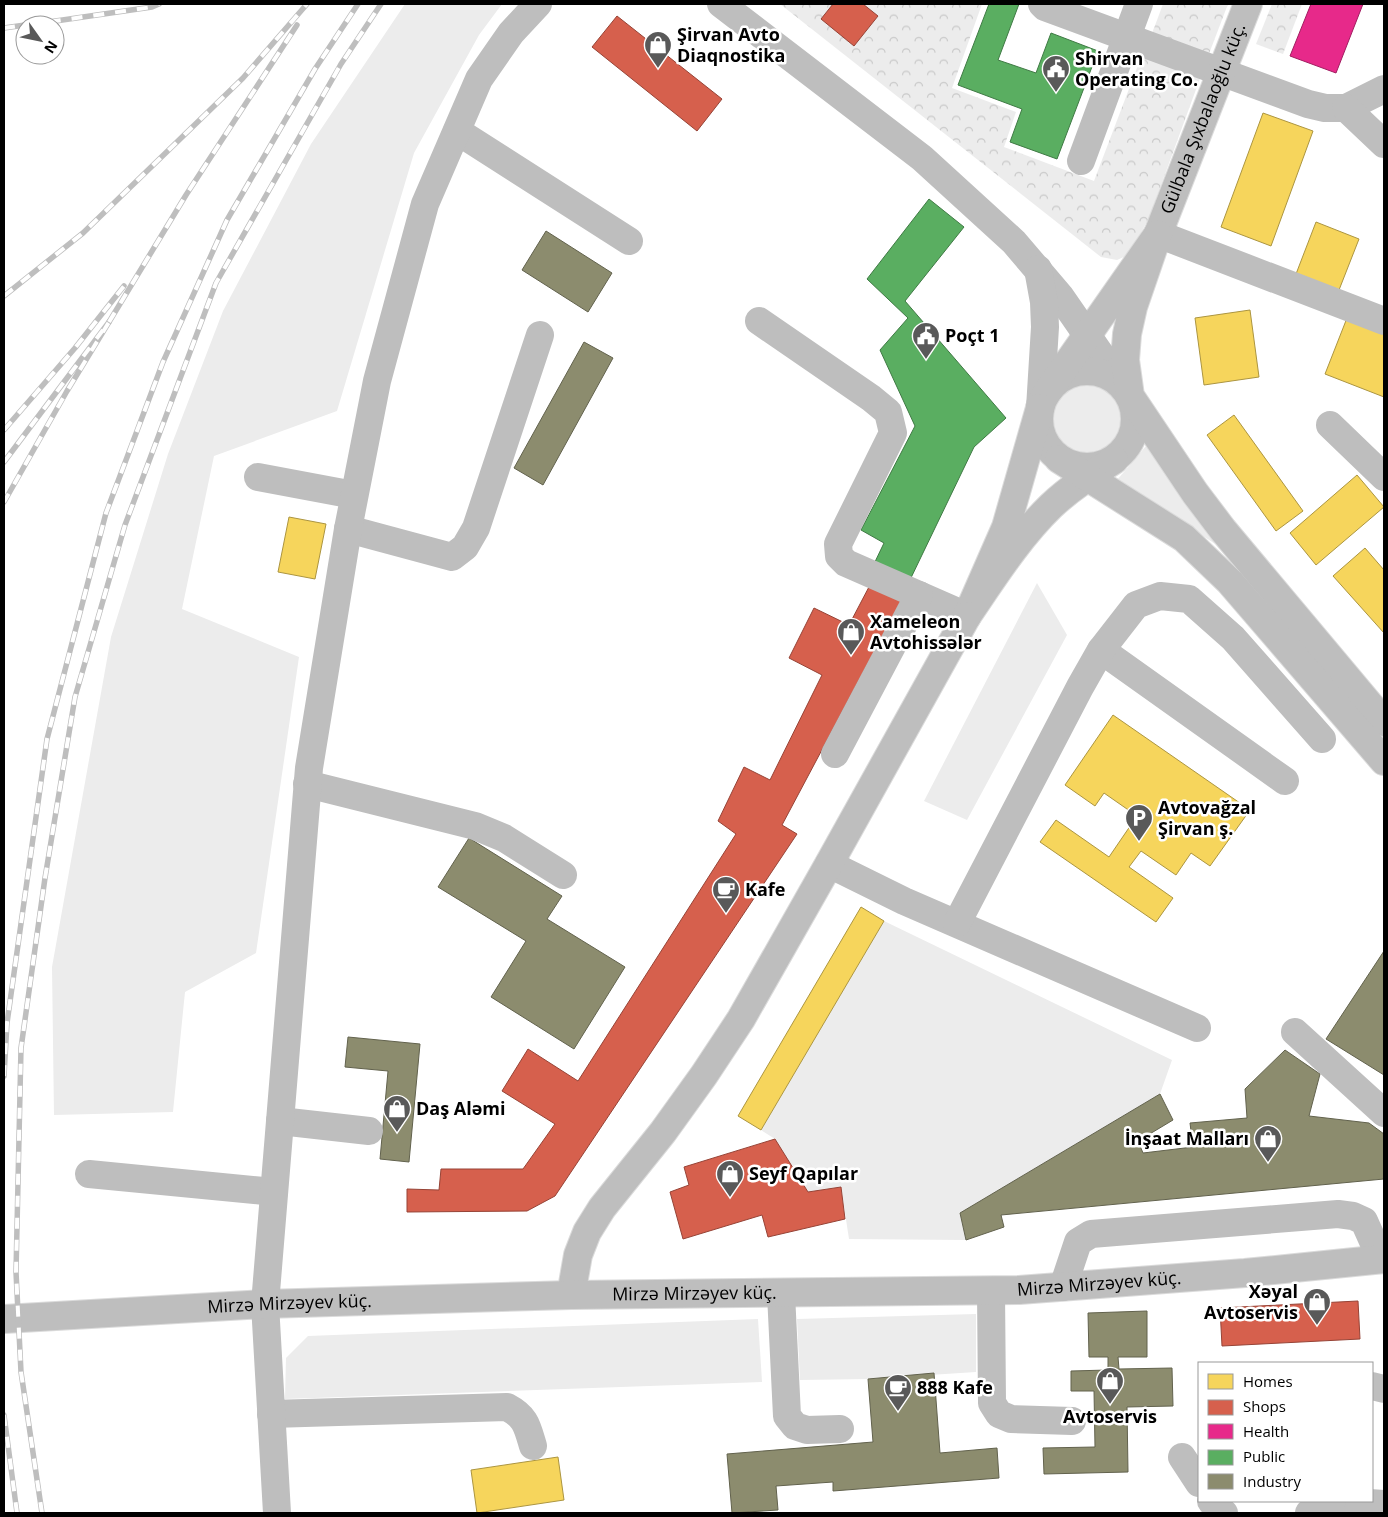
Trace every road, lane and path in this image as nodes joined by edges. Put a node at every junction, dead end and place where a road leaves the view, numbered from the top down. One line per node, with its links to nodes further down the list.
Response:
1 (538, 4): 10 (main road)
2 (721, 4): 15 (main road)
3 (1042, 4): 6 (main road)
4 (1139, 4): 6 (main road)
5 (1248, 4): 7 (main road, Gülbala Şıxbalaoğlu küç.)
6 (1126, 38): 7 (main road); 12 (main road)
7 (1221, 72): 9 (main road); 13 (main road, Gülbala Şıxbalaoğlu küç.)
8 (1384, 89): 9 (main road)
9 (1346, 108): 11 (main road)
10 (457, 131): 14 (main road); 28 (main road)
11 (1384, 144)
12 (1081, 161)
13 (1158, 234): 17 (main road); 19 (main road); 20 (main road)
14 (629, 241)
15 (1037, 267): 19 (main road); 21 (main road)
16 (759, 321): 30 (main road)
17 (1384, 321)
18 (540, 335): 29 (main road)
19 (1087, 335): 20 (main road); 21 (main road)
20 (1125, 390): 21 (main road); 24 (main road); 33 (main road)
21 (1043, 401): 23 (main road); 31 (main road)
22 (1330, 425): 27 (main road)
23 (1059, 459): 24 (main road); 26 (main road)
24 (1114, 460): 26 (main road)
25 (258, 477): 28 (main road)
26 (1088, 477): 31 (main road); 36 (main road)
27 (1384, 477)
28 (354, 495): 29 (main road)
29 (348, 530): 38 (main road)
30 (920, 595): 31 (main road); 35 (main road)
31 (967, 616): 39 (main road)
32 (1101, 650): 34 (main road); 37 (main road); 41 (main road)
33 (1384, 722)
34 (1322, 740)
35 (836, 754)
36 (1384, 761)
37 (1286, 781)
38 (307, 784): 40 (main road); 45 (main road)
39 (829, 864): 41 (main road); 53 (main road)
40 (563, 875)
41 (957, 924): 42 (main road)
42 (1197, 1028)
43 (1295, 1032): 44 (main road)
44 (1384, 1113)
45 (280, 1121): 46 (main road); 48 (main road)
46 (369, 1131)
47 (89, 1174): 48 (main road)
48 (274, 1192): 54 (main road)
49 (1382, 1259): 50 (main road, Mirzə Mirzəyev küç.); 50 (main road)
50 (1063, 1287): 51 (main road, Mirzə Mirzəyev küç.)
51 (991, 1291): 52 (main road, Mirzə Mirzəyev küç.); 57 (main road)
52 (781, 1294): 53 (main road, Mirzə Mirzəyev küç.); 58 (main road)
53 (571, 1295): 54 (main road, Mirzə Mirzəyev küç.)
54 (265, 1304): 55 (main road, Mirzə Mirzəyev küç.); 56 (main road)
55 (4, 1319)
56 (271, 1414): 59 (main road); 66 (main road)
57 (1072, 1421)
58 (840, 1428)
59 (533, 1446)
60 (1182, 1457): 61 (main road)
61 (1198, 1481)
62 (1212, 1502): 67 (main road)
63 (1329, 1502): 68 (main road)
64 (1354, 1502): 65 (main road)
65 (1384, 1504)
66 (277, 1513)
67 (1224, 1513)
68 (1309, 1513)

